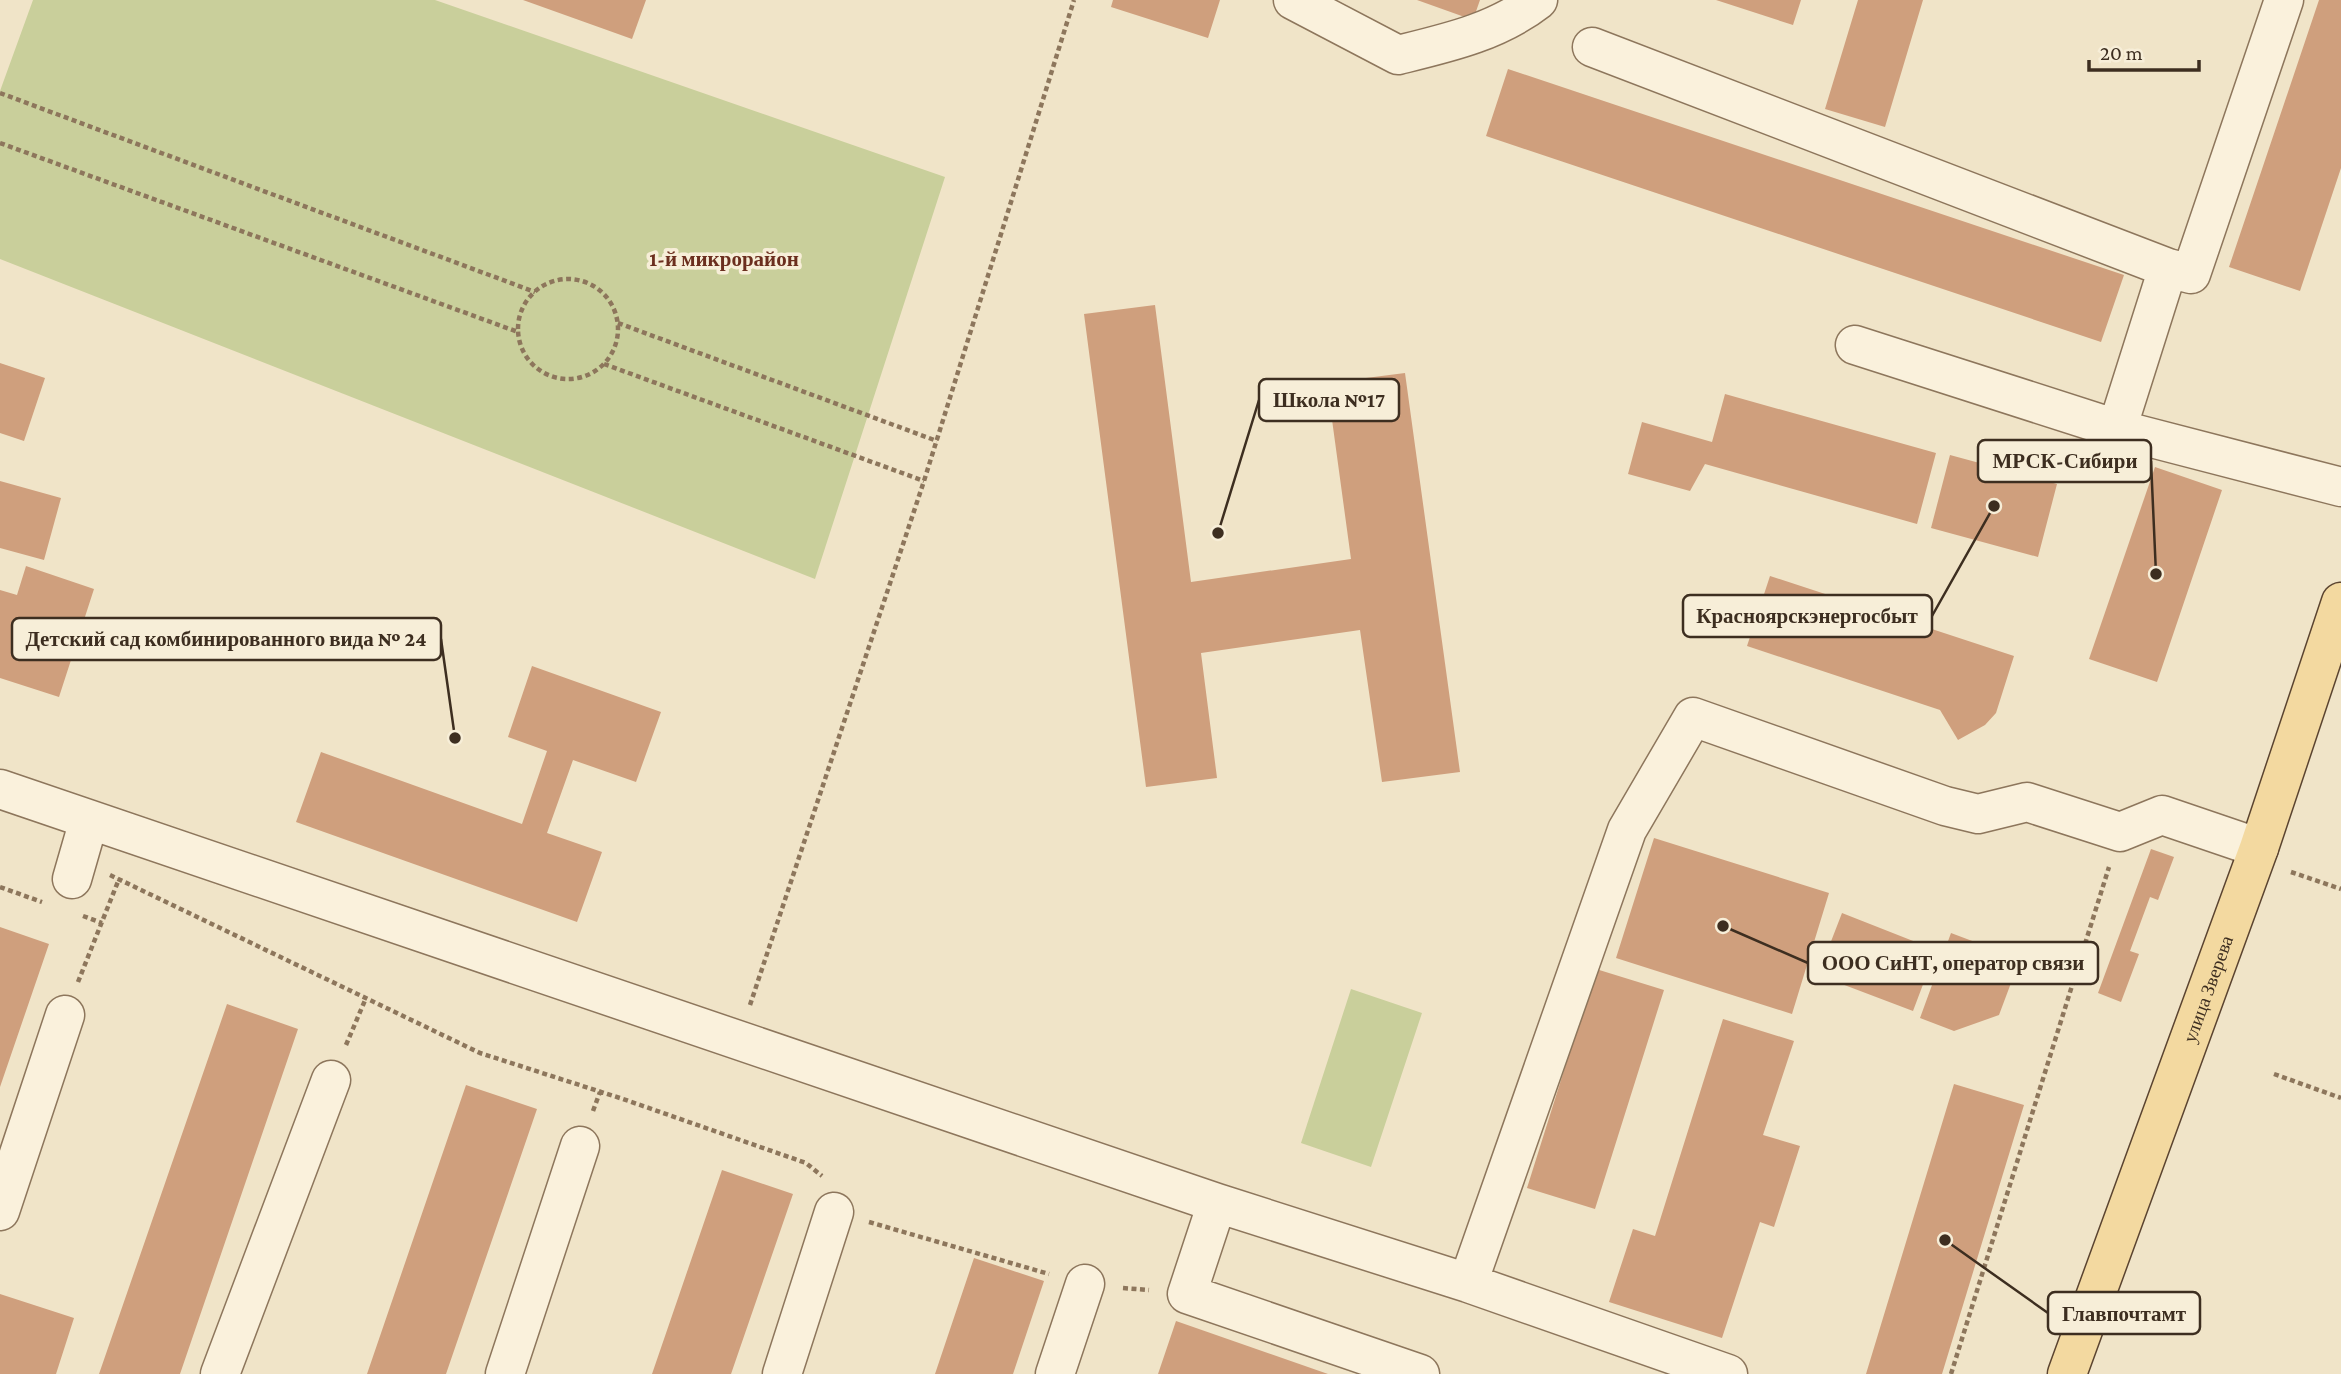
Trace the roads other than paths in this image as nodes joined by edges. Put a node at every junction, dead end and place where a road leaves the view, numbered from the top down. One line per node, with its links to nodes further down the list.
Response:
1 (1293, 0): 2 (street)
2 (1538, 0)
3 (2284, 0): 5 (street)
4 (1592, 47): 5 (street)
5 (2168, 268): 7 (street)
6 (1855, 345): 7 (street)
7 (2117, 429): 8 (street)
8 (2341, 487)
9 (2341, 601): 10 (main road, улица Зверева)
10 (2334, 646): 13 (main road, улица Зверева)
11 (0, 789): 12 (street)
12 (89, 820): 14 (street); 18 (street)
13 (2259, 848): 21 (street); 29 (main road, улица Зверева)
14 (75, 869)
15 (65, 1015): 19 (street)
16 (331, 1080): 23 (street)
17 (580, 1146): 24 (street)
18 (1217, 1203): 21 (street); 27 (street)
19 (0, 1211)
20 (834, 1212): 25 (street)
21 (1468, 1283): 28 (street)
22 (1085, 1284): 26 (street)
23 (220, 1374)
24 (505, 1374)
25 (782, 1374)
26 (1055, 1374)
27 (1420, 1374)
28 (1728, 1374)
29 (2067, 1374)

